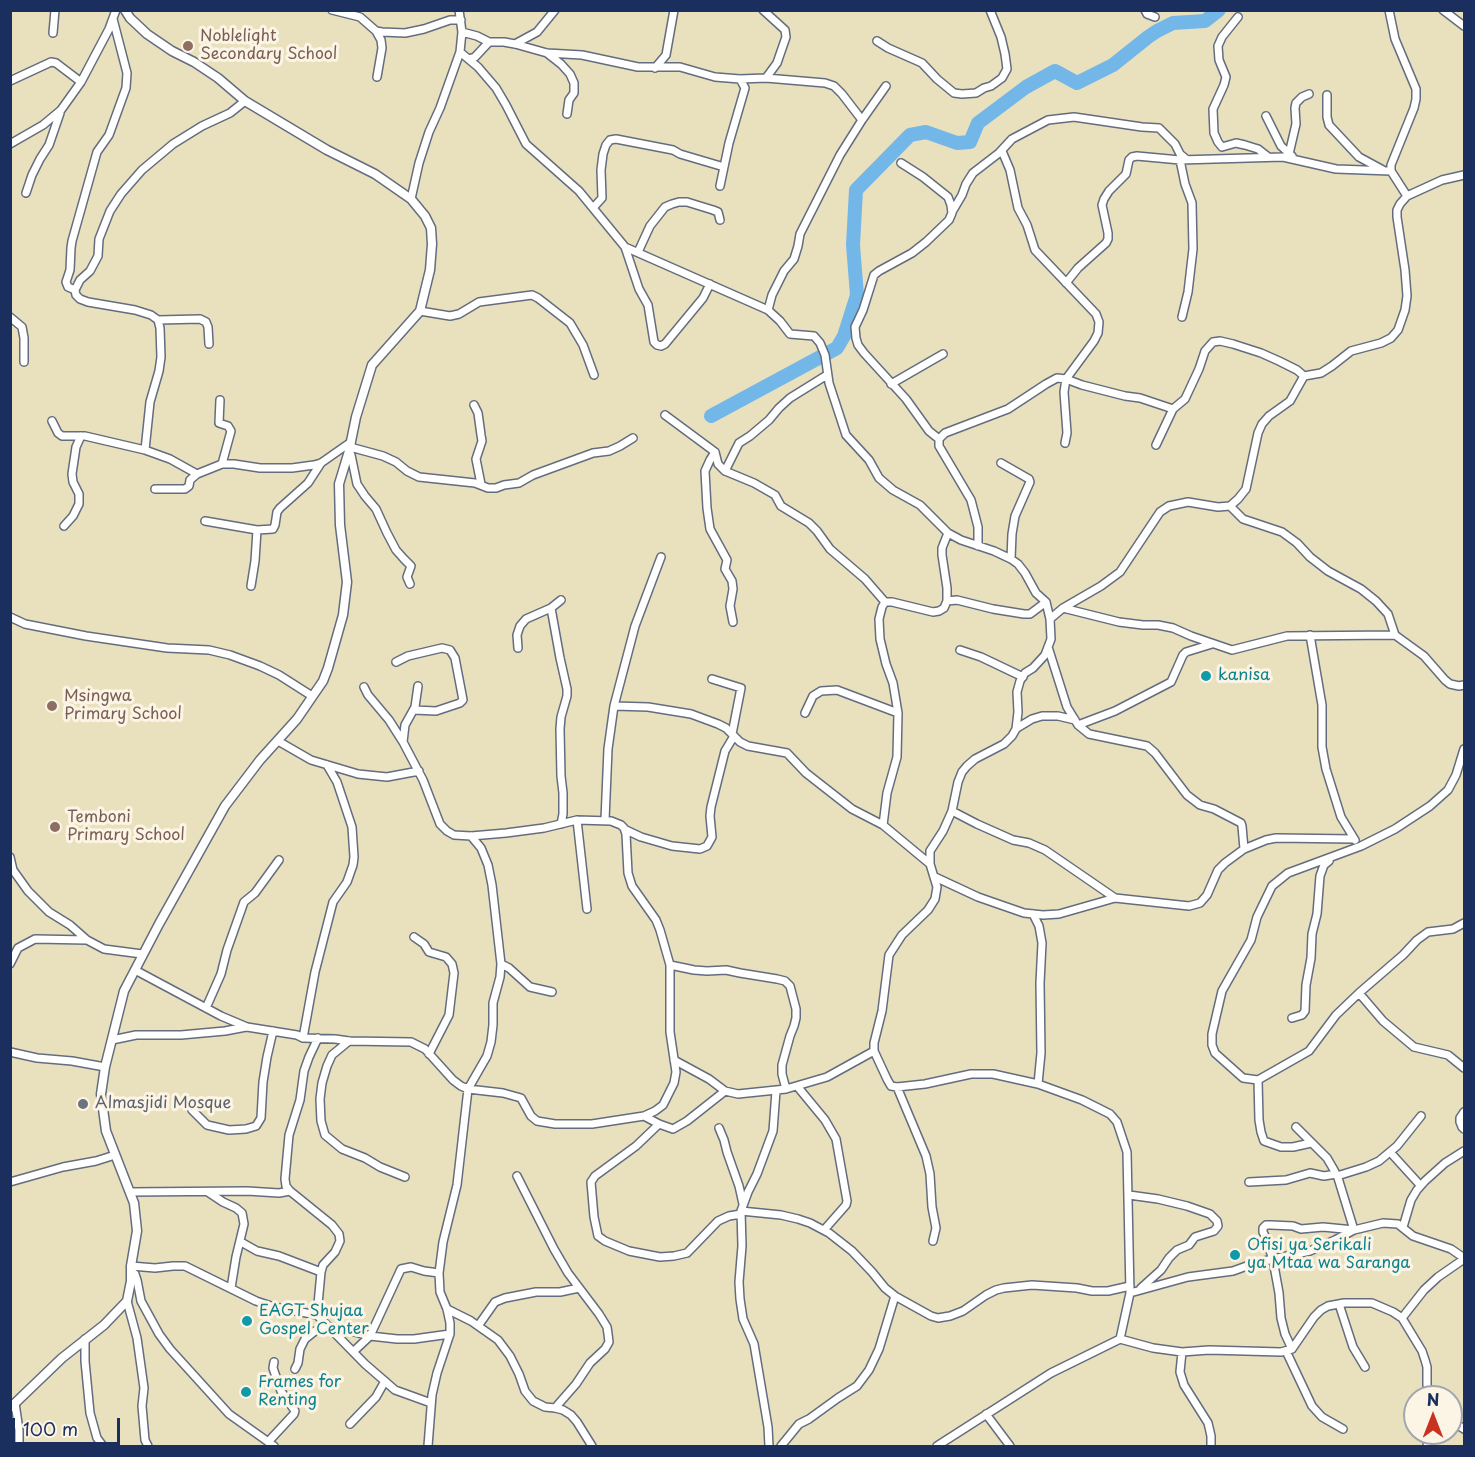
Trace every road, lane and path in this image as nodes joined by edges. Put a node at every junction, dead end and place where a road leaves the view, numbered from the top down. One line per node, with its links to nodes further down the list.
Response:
1 (55, 10): 20 (street)
2 (116, 10): 15 (street)
3 (124, 10): 36 (street)
4 (332, 10): 18 (street)
5 (459, 10): 16 (street)
6 (555, 10): 23 (street)
7 (674, 10): 27 (street)
8 (763, 10): 29 (street)
9 (990, 10): 21 (street)
10 (1145, 10): 13 (street)
11 (1389, 10): 48 (street)
12 (1443, 10): 17 (street)
13 (1155, 17)
14 (1238, 17): 43 (street)
15 (113, 19): 32 (street); 61 (street)
16 (461, 20): 18 (street); 19 (street)
17 (1464, 26)
18 (376, 31): 28 (street)
19 (462, 32): 22 (street); 24 (street)
20 (53, 33)
21 (877, 41)
22 (489, 42): 23 (street); 26 (street)
23 (515, 44): 25 (street)
24 (460, 52): 26 (street); 53 (street)
25 (547, 53): 27 (street); 38 (street)
26 (469, 59): 54 (street)
27 (655, 68): 30 (street)
28 (377, 77)
29 (766, 78): 30 (street); 40 (street)
30 (740, 79): 47 (street)
31 (10, 81): 32 (street)
32 (81, 82): 37 (street)
33 (886, 86): 40 (street)
34 (1309, 94): 44 (street)
35 (1327, 95): 48 (street)
36 (245, 102): 53 (street); 61 (street)
37 (61, 110): 41 (street); 51 (street)
38 (567, 114)
39 (1266, 116): 44 (street)
40 (862, 120): 62 (street)
41 (10, 144)
42 (1002, 151): 45 (street); 55 (street); 59 (street)
43 (1267, 156): 44 (street); 45 (street)
44 (1292, 156): 48 (street)
45 (1183, 160): 59 (street); 64 (street)
46 (901, 163): 55 (street)
47 (724, 167): 50 (street); 54 (street)
48 (1388, 171): 52 (street)
49 (1464, 175): 52 (street)
50 (720, 186)
51 (26, 193)
52 (1407, 196): 72 (street)
53 (411, 199): 63 (street)
54 (593, 208): 57 (street)
55 (952, 213): 74 (street)
56 (720, 220): 58 (street)
57 (625, 247): 58 (street); 60 (street)
58 (638, 252): 60 (street)
59 (1066, 283): 73 (street)
60 (710, 284): 62 (street)
61 (75, 290): 66 (street)
62 (768, 310): 71 (street)
63 (420, 311): 70 (street); 84 (street)
64 (1182, 316)
65 (10, 317): 69 (street)
66 (158, 320): 67 (street); 86 (street)
67 (209, 344)
68 (943, 354): 74 (street)
69 (24, 362)
70 (594, 375)
71 (827, 375): 91 (street); 99 (street)
72 (1304, 376): 77 (street); 95 (street)
73 (1066, 379): 77 (street); 82 (street); 83 (street)
74 (891, 384): 82 (street)
75 (220, 400): 90 (street)
76 (474, 405): 93 (street)
77 (1173, 410): 85 (street)
78 (665, 415): 87 (street)
79 (52, 421): 80 (street)
80 (81, 436): 86 (street); 97 (street)
81 (633, 438): 93 (street)
82 (939, 439): 100 (street)
83 (1065, 443)
84 (350, 446): 88 (street); 93 (street); 103 (street); 126 (street)
85 (1156, 446)
86 (145, 450): 92 (street)
87 (715, 452): 91 (street); 113 (street)
88 (321, 463): 90 (street); 98 (street)
89 (1001, 463): 102 (street)
90 (222, 464): 92 (street)
91 (725, 471): 107 (street)
92 (197, 474): 94 (street)
93 (480, 484)
94 (155, 489)
95 (1230, 506): 110 (street); 115 (street)
96 (205, 521): 98 (street)
97 (64, 526)
98 (257, 530): 104 (street)
99 (948, 533): 100 (street); 106 (street)
100 (978, 546): 102 (street)
101 (661, 557): 127 (street)
102 (1011, 559): 108 (street)
103 (410, 584)
104 (251, 586)
105 (561, 600): 109 (street)
106 (947, 600): 107 (street); 108 (street)
107 (885, 602): 130 (street)
108 (1046, 602): 112 (street)
109 (551, 608): 118 (street); 142 (street)
110 (1063, 608): 112 (street); 116 (street)
111 (10, 617): 126 (street)
112 (1050, 619): 117 (street)
113 (733, 622)
114 (1310, 635): 115 (street); 116 (street); 146 (street)
115 (1395, 635): 123 (street)
116 (1212, 644): 131 (street)
117 (1048, 646): 121 (street); 131 (street)
118 (518, 648)
119 (960, 650): 121 (street)
120 (396, 662): 128 (street)
121 (1023, 677): 132 (street)
122 (712, 680): 133 (street)
123 (1464, 685)
124 (418, 686): 128 (street)
125 (364, 687): 135 (street)
126 (312, 696): 134 (street)
127 (614, 706): 133 (street); 141 (street)
128 (414, 710): 135 (street)
129 (805, 713): 130 (street)
130 (898, 713): 143 (street)
131 (1076, 723): 132 (street); 148 (street)
132 (1017, 728): 139 (street)
133 (733, 735): 143 (street); 144 (street)
134 (278, 741): 137 (street); 161 (street)
135 (403, 742): 138 (street)
136 (1464, 749): 147 (street)
137 (327, 765): 138 (street); 172 (street)
138 (419, 771): 145 (street)
139 (952, 811): 152 (street); 155 (street)
140 (577, 820): 141 (street); 142 (street); 156 (street)
141 (605, 820): 144 (street)
142 (561, 824): 145 (street)
143 (883, 825): 152 (street)
144 (626, 830): 164 (street)
145 (471, 836): 163 (street)
146 (1354, 839): 147 (street); 148 (street)
147 (1361, 846): 150 (street)
148 (1244, 849): 155 (street)
149 (10, 856): 153 (street)
150 (1333, 857): 169 (street); 182 (street)
151 (279, 860): 168 (street)
152 (930, 864): 154 (street)
153 (12, 871): 160 (street)
154 (934, 877): 157 (street); 176 (street)
155 (1115, 898): 157 (street)
156 (587, 909)
157 (1033, 914): 183 (street)
158 (1464, 924): 167 (street)
159 (414, 937): 178 (street)
160 (87, 940): 161 (street); 162 (street)
161 (142, 954): 165 (street)
162 (10, 964)
163 (501, 964): 166 (street); 186 (street)
164 (670, 965): 179 (street); 187 (street)
165 (135, 970): 168 (street); 174 (street)
166 (552, 992)
167 (1359, 993): 181 (street); 182 (street)
168 (206, 1008): 170 (street)
169 (1292, 1018)
170 (247, 1027): 171 (street); 174 (street)
171 (273, 1031): 172 (street); 190 (street)
172 (303, 1038): 173 (street)
173 (318, 1038): 175 (street); 209 (street)
174 (112, 1040): 180 (street)
175 (349, 1041): 178 (street); 204 (street)
176 (874, 1051): 184 (street); 185 (street)
177 (10, 1052): 180 (street)
178 (429, 1054): 186 (street)
179 (674, 1060): 188 (street); 192 (street)
180 (105, 1067): 201 (street)
181 (1464, 1068)
182 (1258, 1080): 198 (street)
183 (1038, 1084): 185 (street); 211 (street)
184 (797, 1086): 187 (street); 214 (street)
185 (897, 1087): 216 (street)
186 (468, 1089): 192 (street); 222 (street)
187 (786, 1089): 189 (street)
188 (725, 1091): 189 (street); 194 (street)
189 (776, 1091): 212 (street)
190 (192, 1110)
191 (1464, 1112): 197 (street)
192 (644, 1116): 194 (street)
193 (1421, 1116): 200 (street)
194 (659, 1124): 212 (street)
195 (1296, 1127): 198 (street)
196 (719, 1128): 212 (street)
197 (1464, 1129)
198 (1311, 1143): 202 (street)
199 (1464, 1151): 207 (street)
200 (1390, 1152): 202 (street); 207 (street)
201 (115, 1155): 205 (street); 210 (street)
202 (1337, 1175): 206 (street); 215 (street)
203 (517, 1176): 224 (street)
204 (405, 1177)
205 (10, 1182)
206 (1249, 1182)
207 (1420, 1185): 213 (street)
208 (206, 1191): 209 (street); 210 (street); 217 (street)
209 (290, 1191): 221 (street)
210 (130, 1192): 220 (street)
211 (1129, 1195): 225 (street); 226 (street)
212 (742, 1210): 214 (street); 259 (street)
213 (1403, 1227): 215 (street); 218 (street)
214 (824, 1230): 227 (street)
215 (1354, 1230): 219 (street); 219 (street)
216 (933, 1241)
217 (241, 1242): 221 (street); 223 (street)
218 (1464, 1259): 232 (street)
219 (1273, 1260): 226 (street); 239 (street)
220 (131, 1269): 223 (street); 228 (street); 253 (street)
221 (321, 1272): 231 (street)
222 (439, 1273): 230 (street); 236 (street)
223 (231, 1288): 231 (street)
224 (579, 1288): 233 (street); 249 (street)
225 (1130, 1290): 226 (street); 227 (street); 238 (street)
226 (1138, 1291)
227 (895, 1296): 260 (street)
228 (127, 1301): 237 (street); 256 (street)
229 (1340, 1304): 232 (street); 239 (street); 243 (street)
230 (447, 1309): 233 (street); 235 (street)
231 (317, 1315): 234 (street)
232 (1402, 1318): 246 (street)
233 (478, 1326): 249 (street)
234 (331, 1328): 236 (street); 240 (street); 244 (street)
235 (450, 1334): 236 (street); 247 (street)
236 (370, 1336): 240 (street)
237 (85, 1339): 248 (street); 255 (street)
238 (1120, 1339): 241 (street); 250 (street)
239 (1289, 1350): 241 (street); 252 (street)
240 (354, 1351): 245 (street)
241 (1182, 1352): 263 (street)
242 (274, 1362): 253 (street)
243 (1365, 1367)
244 (295, 1370)
245 (385, 1381): 247 (street); 251 (street)
246 (1427, 1385)
247 (431, 1402): 257 (street)
248 (13, 1405): 254 (street)
249 (555, 1408): 258 (street)
250 (986, 1414): 261 (street); 262 (street)
251 (350, 1424)
252 (1343, 1429)
253 (271, 1444)
254 (20, 1445)
255 (103, 1446)
256 (147, 1446)
257 (428, 1446)
258 (592, 1446)
259 (769, 1446)
260 (781, 1446)
261 (937, 1446)
262 (1010, 1446)
263 (1211, 1446)

